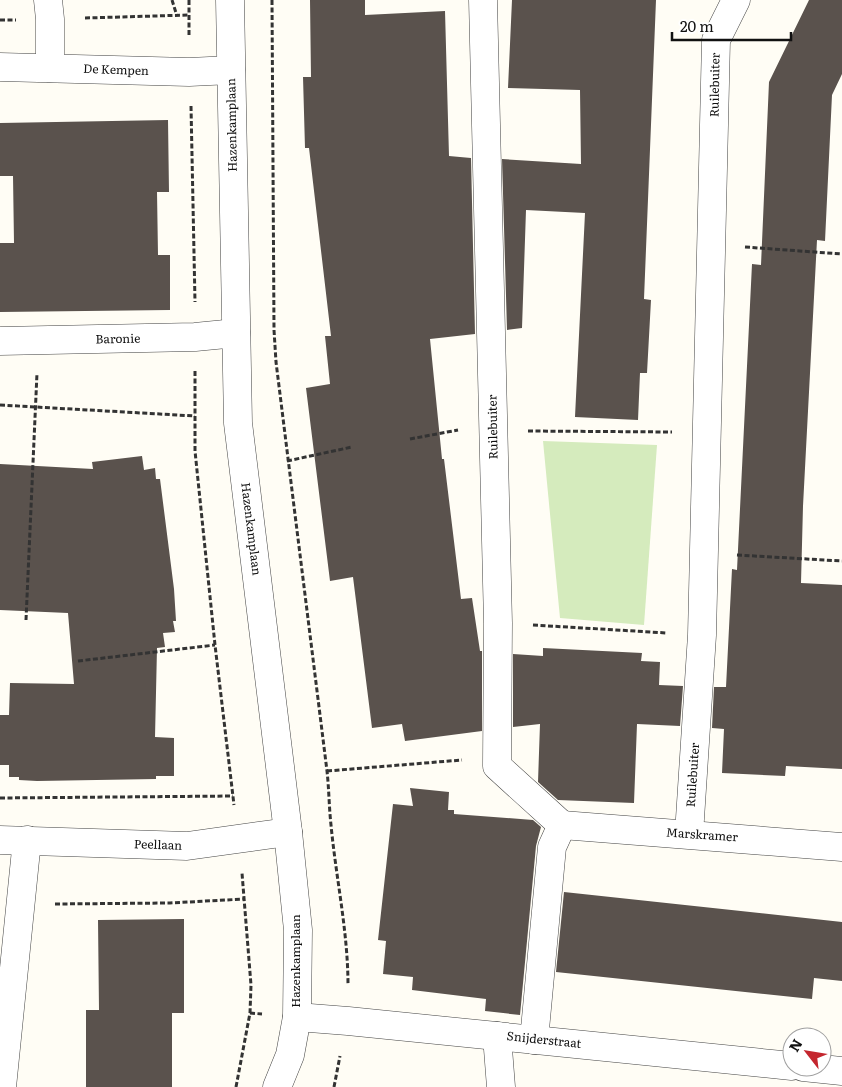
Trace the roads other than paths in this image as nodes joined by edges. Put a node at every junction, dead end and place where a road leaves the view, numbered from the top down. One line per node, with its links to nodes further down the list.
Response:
1 (230, 0): 7 (street, Hazenkamplaan)
2 (483, 0): 10 (street, Ruilebuiter)
3 (736, 0): 12 (street, Ruilebuiter)
4 (49, 9): 6 (street)
5 (0, 67): 6 (street, De Kempen)
6 (50, 68): 7 (street, De Kempen)
7 (231, 70): 8 (street, Hazenkamplaan)
8 (236, 333): 9 (street, Baronie); 11 (street, Hazenkamplaan)
9 (0, 341)
10 (562, 825): 12 (street, Marskramer); 18 (street)
11 (288, 832): 14 (street, Peellaan); 16 (street, Hazenkamplaan)
12 (690, 834): 15 (street, Marskramer)
13 (0, 840): 14 (street, Peellaan)
14 (27, 840): 21 (street)
15 (842, 846)
16 (296, 1017): 17 (street, Snijderstraat); 19 (street, Hazenkamplaan)
17 (497, 1036): 18 (street, Snijderstraat); 24 (street)
18 (534, 1040): 20 (street, Snijderstraat)
19 (290, 1055): 22 (street, Hazenkamplaan); 23 (street, Hazenkamplaan)
20 (782, 1065)
21 (2, 1087)
22 (277, 1087)
23 (297, 1087)
24 (501, 1087)

